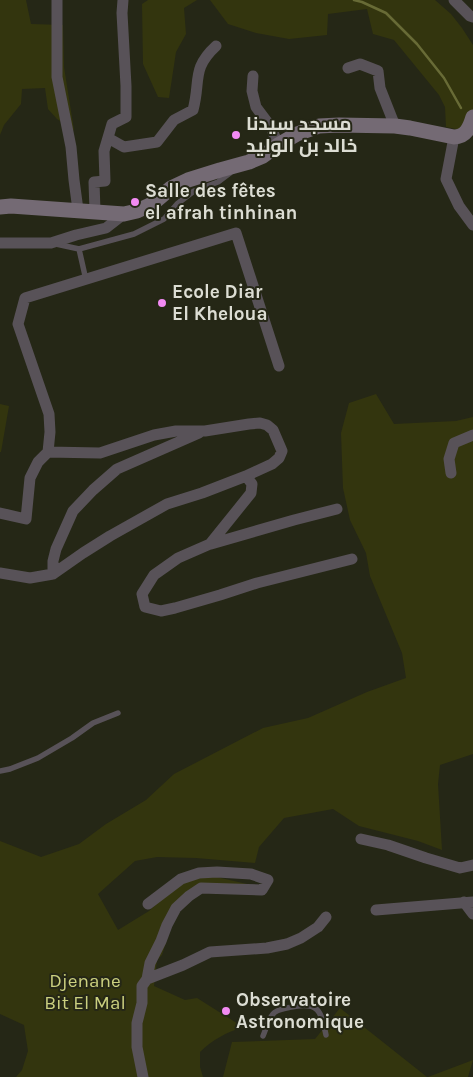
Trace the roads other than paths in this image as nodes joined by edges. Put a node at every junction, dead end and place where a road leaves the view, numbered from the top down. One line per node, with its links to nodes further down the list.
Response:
1 (57, 0): 15 (street)
2 (123, 0): 11 (street)
3 (454, 0): 4 (street)
4 (473, 17)
5 (216, 46): 11 (street)
6 (348, 68): 9 (street)
7 (253, 76): 12 (street)
8 (473, 117): 10 (street)
9 (395, 126): 10 (street); 12 (street)
10 (454, 137): 18 (street)
11 (108, 138): 16 (street)
12 (278, 145): 13 (street)
13 (239, 165): 17 (street); 21 (lane)
14 (0, 207): 15 (street)
15 (78, 210): 16 (street)
16 (95, 212): 17 (street)
17 (124, 214): 20 (street)
18 (473, 225)
19 (0, 243): 20 (street)
20 (50, 243): 21 (lane)
21 (79, 249): 22 (lane)
22 (86, 280): 23 (street); 26 (street)
23 (279, 366)
24 (205, 430): 26 (street); 28 (street); 34 (street)
25 (473, 435): 27 (street)
26 (48, 452): 30 (street)
27 (451, 473)
28 (246, 476): 31 (street); 34 (street)
29 (336, 509): 31 (street)
30 (0, 513)
31 (210, 544): 32 (street)
32 (352, 559)
33 (0, 573): 34 (street)
34 (53, 574)
35 (118, 713): 36 (lane)
36 (0, 771)
37 (361, 839): 38 (street)
38 (473, 865)
39 (468, 902): 41 (street); 42 (street)
40 (148, 904): 44 (street)
41 (376, 910)
42 (473, 914)
43 (326, 916): 44 (street)
44 (147, 979): 47 (street)
45 (326, 1035): 46 (lane)
46 (264, 1036)
47 (143, 1077)

